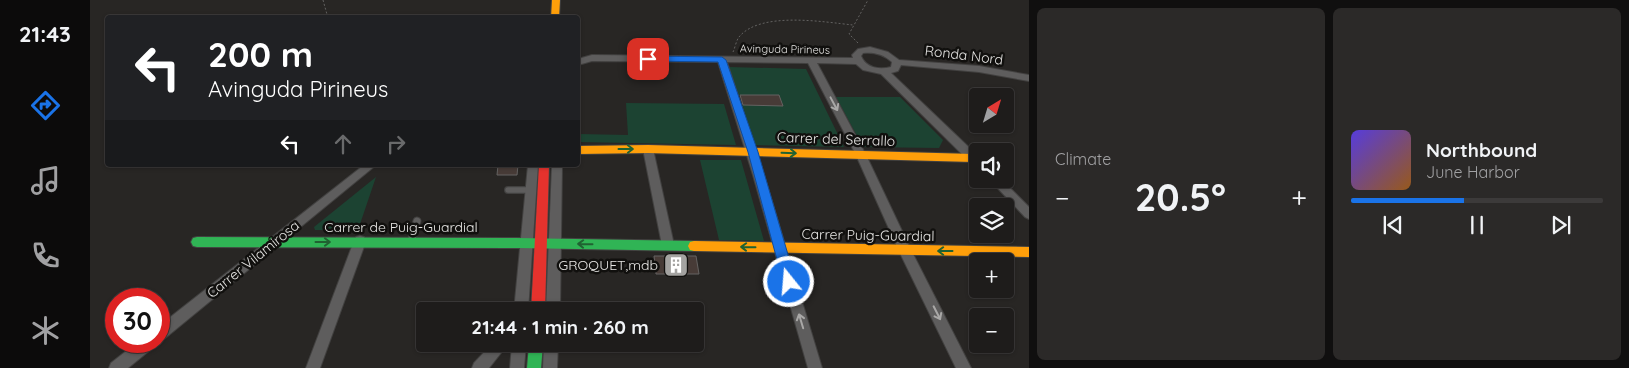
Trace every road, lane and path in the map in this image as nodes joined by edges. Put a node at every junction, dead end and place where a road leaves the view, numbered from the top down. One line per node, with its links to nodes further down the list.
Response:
1 (323, 0): 4 (path)
2 (556, 0): 5 (street)
3 (868, 0): 6 (path)
4 (327, 15)
5 (554, 15)
6 (853, 25): 7 (path); 11 (path)
7 (865, 50): 14 (street); 15 (street)
8 (580, 55): 9 (street, Avinguda Pirineus)
9 (592, 58): 10 (street, Avinguda Pirineus); 12 (street, Avinguda Pirineus)
10 (722, 60): 11 (street, Avinguda Pirineus); 20 (street)
11 (735, 60): 13 (street, Avinguda Pirineus)
12 (580, 61)
13 (812, 61): 14 (street, Avinguda Pirineus); 21 (street, one-way to 21)
14 (858, 61): 15 (street)
15 (890, 68): 16 (street, Ronda Nord); 19 (street)
16 (1029, 78)
17 (648, 149): 18 (street, Carrer del Serrallo, one-way to 17); 20 (street, Carrer del Serrallo); 40 (street)
18 (580, 150)
19 (969, 151)
20 (753, 152): 21 (street, Carrer del Serrallo, one-way to 21); 41 (street)
21 (861, 155): 22 (street, Carrer del Serrallo); 42 (street)
22 (969, 158)
23 (368, 167): 35 (street, Carrer Vilamirosa)
24 (533, 167): 30 (street)
25 (544, 167): 38 (street)
26 (557, 167): 39 (street)
27 (1003, 188): 32 (street)
28 (1013, 188): 31 (street)
29 (508, 190): 30 (lane)
30 (531, 190): 38 (street)
31 (1029, 203)
32 (1029, 214)
33 (417, 221): 37 (lane)
34 (196, 242): 35 (street)
35 (274, 242): 36 (street, Carrer de Puig-Guardial, one-way to 36); 47 (street, Carrer Vilamirosa)
36 (360, 242): 37 (street, Carrer de Puig-Guardial); 54 (street)
37 (411, 242): 38 (street, Carrer de Puig-Guardial)
38 (533, 244): 39 (street, Carrer Puig-Guardial); 44 (street); 45 (street)
39 (556, 244): 40 (street, Carrer Puig-Guardial, one-way to 39); 46 (street)
40 (668, 245): 41 (street, Carrer Puig-Guardial, one-way to 40)
41 (779, 248): 42 (street, Carrer Puig-Guardial); 59 (street, one-way to 41)
42 (905, 251): 43 (street, Carrer Puig-Guardial, one-way to 42); 60 (street, one-way to 60)
43 (1029, 252)
44 (523, 302)
45 (537, 302)
46 (553, 302)
47 (170, 325)
48 (494, 352): 55 (street)
49 (518, 352): 56 (street)
50 (535, 352): 57 (street)
51 (551, 352): 58 (street)
52 (135, 353): 53 (street)
53 (116, 368)
54 (313, 368)
55 (479, 368)
56 (517, 368)
57 (534, 368)
58 (550, 368)
59 (815, 368)
60 (964, 368)

